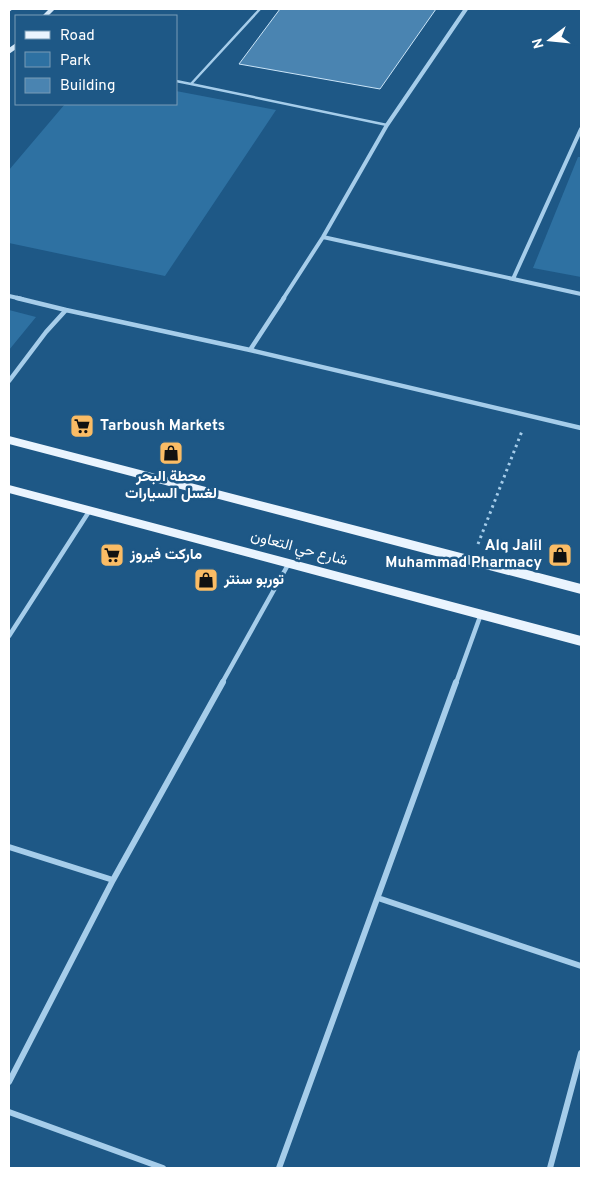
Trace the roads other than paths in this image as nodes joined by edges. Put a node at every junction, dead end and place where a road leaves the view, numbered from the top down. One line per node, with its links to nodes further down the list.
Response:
1 (260, 9): 4 (lane)
2 (466, 9): 5 (street)
3 (178, 81): 4 (lane)
4 (191, 84): 5 (lane)
5 (387, 125): 9 (street)
6 (581, 129): 7 (street)
7 (575, 142): 8 (street); 10 (street)
8 (581, 144)
9 (323, 237): 10 (street); 14 (street)
10 (513, 279): 11 (street)
11 (581, 294)
12 (9, 296): 13 (street)
13 (66, 310): 14 (street); 15 (street)
14 (250, 350): 16 (street)
15 (9, 381)
16 (581, 428)
17 (9, 440): 21 (main road)
18 (9, 489): 19 (main road, شارع حي التعاون)
19 (90, 510): 20 (main road, شارع حي التعاون); 23 (street)
20 (289, 563): 22 (main road, شارع حي التعاون); 26 (street)
21 (581, 589)
22 (482, 614): 24 (main road, شارع حي التعاون); 27 (street)
23 (9, 636)
24 (581, 641)
25 (9, 846): 26 (street)
26 (113, 880): 30 (street)
27 (378, 898): 28 (street); 33 (street)
28 (581, 966)
29 (581, 1053): 34 (street)
30 (9, 1082)
31 (9, 1112): 32 (street)
32 (164, 1168)
33 (279, 1168)
34 (550, 1168)

